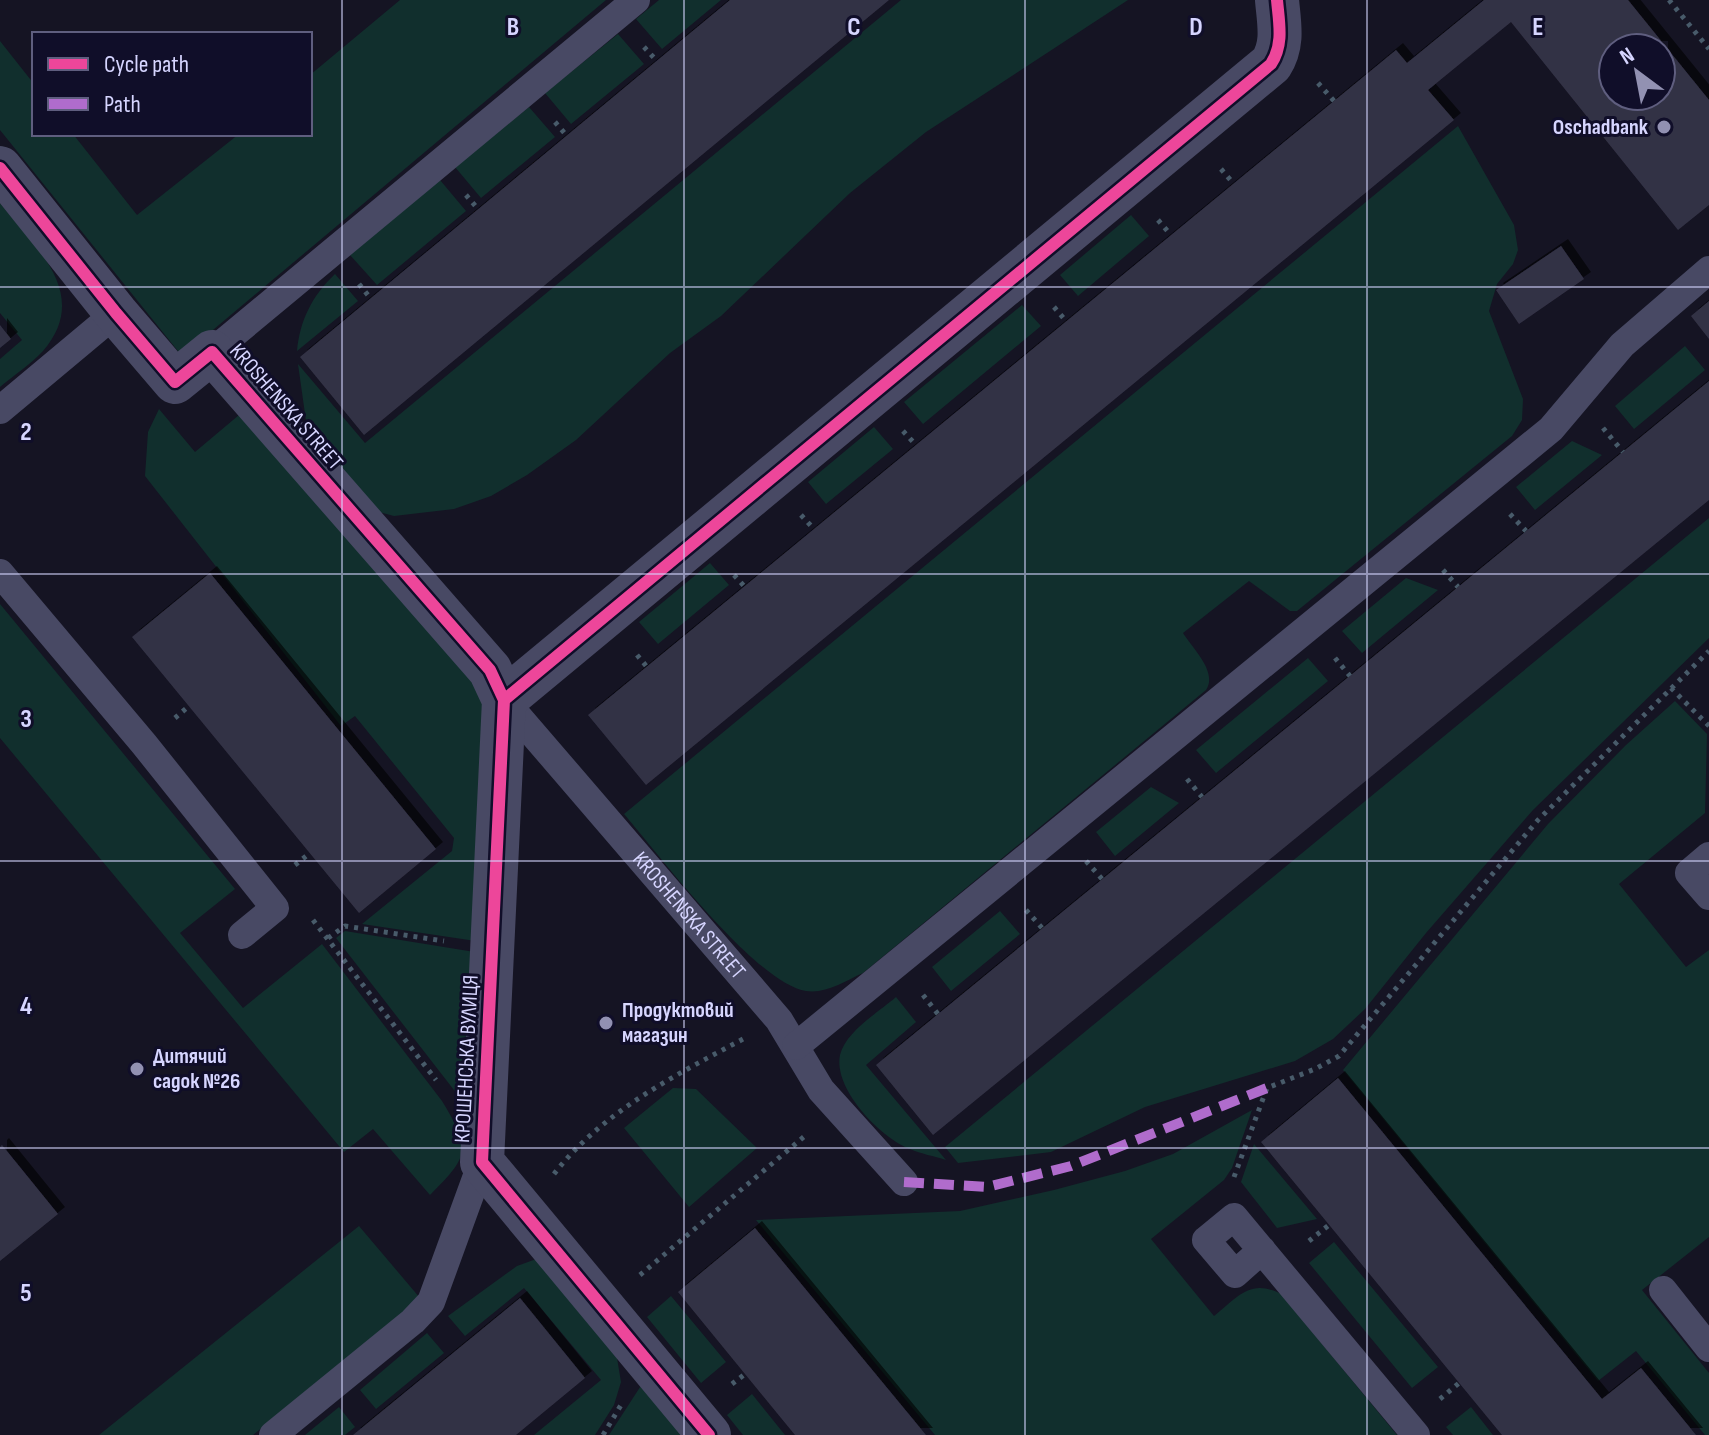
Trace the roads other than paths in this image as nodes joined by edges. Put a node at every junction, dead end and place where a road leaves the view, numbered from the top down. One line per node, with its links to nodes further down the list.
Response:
1 (636, 0): 6 (lane)
2 (1277, 0): 9 (street)
3 (0, 168): 5 (street, KROSHENSKA STREET)
4 (1709, 270): 13 (lane)
5 (116, 313): 6 (street, KROSHENSKA STREET); 7 (lane)
6 (212, 352): 9 (street, KROSHENSKA STREET)
7 (0, 410)
8 (0, 573): 12 (lane)
9 (504, 700): 13 (lane, KROSHENSKA STREET); 14 (street, КРОШЕНСЬКА ВУЛИЦЯ)
10 (1709, 856): 11 (lane)
11 (1709, 896)
12 (242, 935)
13 (796, 1046): 15 (lane, KROSHENSKA STREET)
14 (482, 1162): 19 (lane); 20 (street, КРОШЕНСЬКА ВУЛИЦЯ)
15 (904, 1182)
16 (1262, 1250): 21 (lane)
17 (1663, 1290): 18 (lane)
18 (1709, 1348)
19 (273, 1435)
20 (709, 1435)
21 (1416, 1435)

